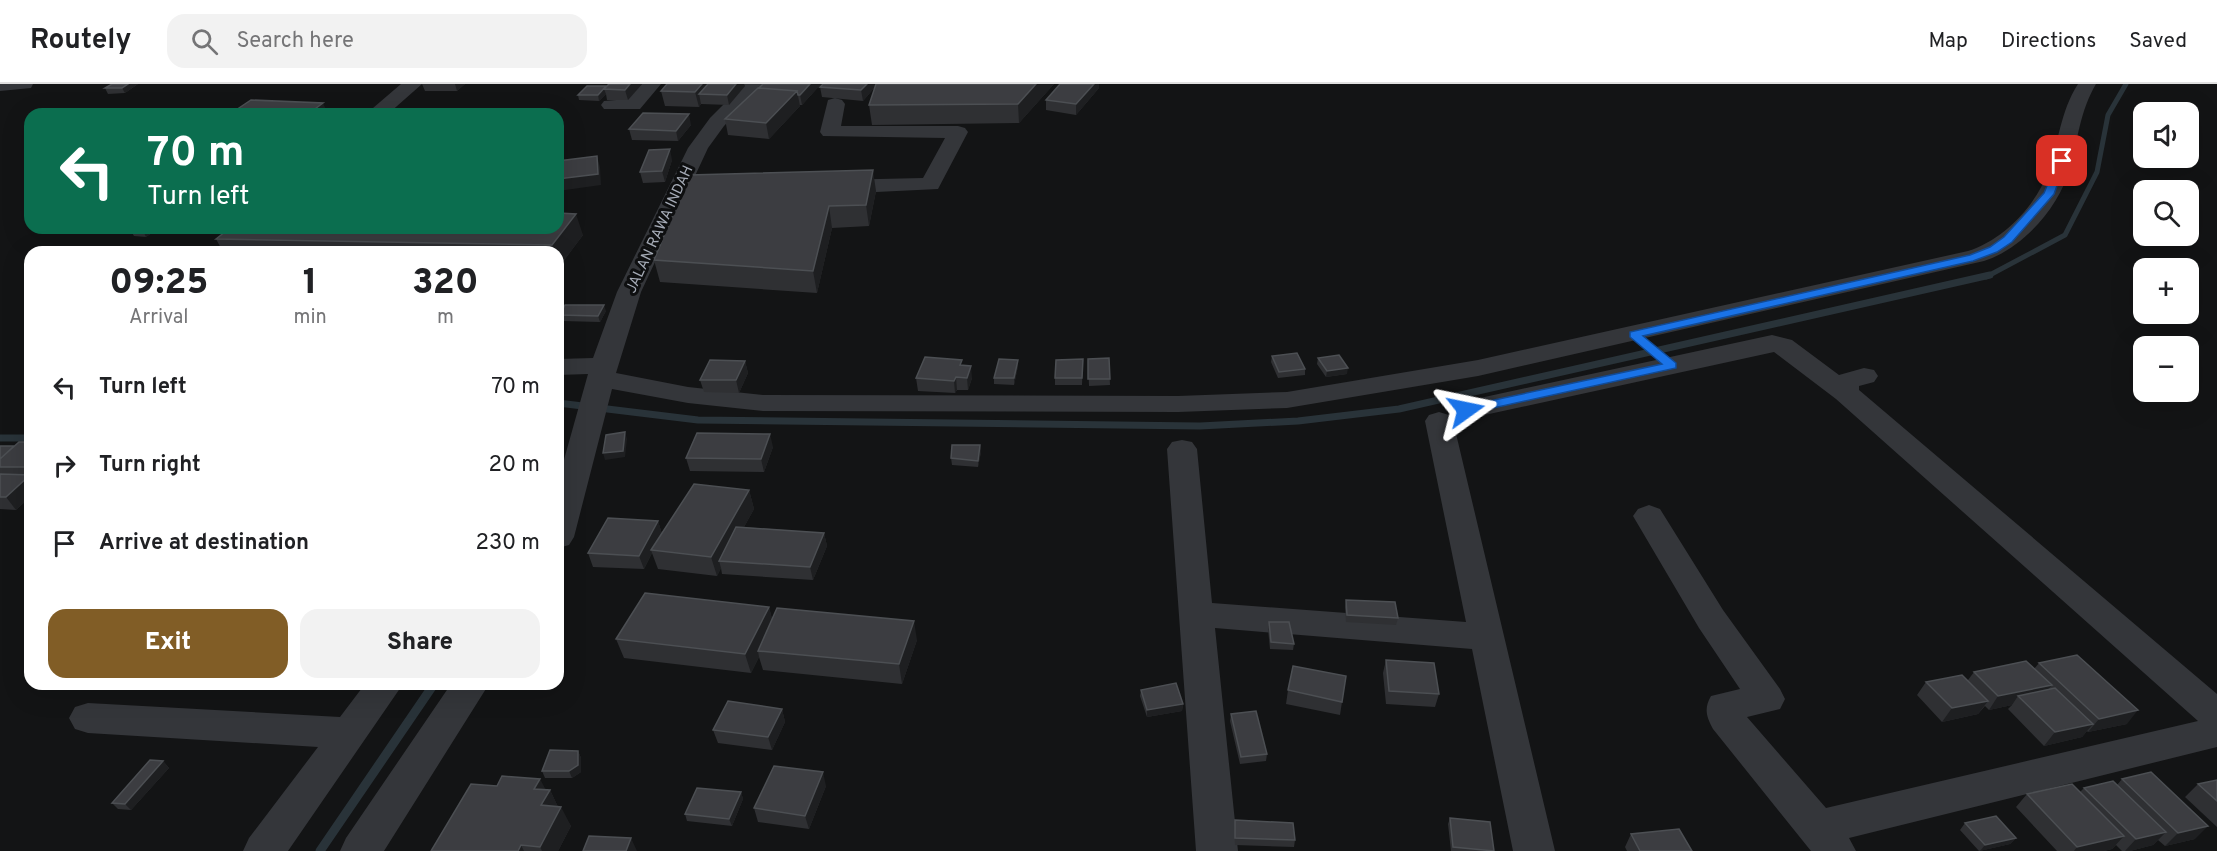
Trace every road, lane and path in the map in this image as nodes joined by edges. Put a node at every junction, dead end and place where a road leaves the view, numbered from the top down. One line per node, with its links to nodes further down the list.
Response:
1 (24, 84): 6 (street)
2 (413, 84): 9 (street)
3 (652, 84): 8 (street)
4 (754, 84): 14 (street, JALAN RAWA INDAH)
5 (2087, 84): 11 (street)
6 (0, 85)
7 (835, 104): 10 (street)
8 (611, 105)
9 (383, 108)
10 (813, 187)
11 (1641, 340): 12 (street); 14 (street)
12 (1672, 366): 20 (street); 23 (street)
13 (564, 369): 14 (street)
14 (601, 379): 16 (street, JALAN RAWA INDAH)
15 (1182, 448): 19 (street)
16 (569, 456): 17 (street)
17 (564, 493)
18 (1649, 516): 27 (street)
19 (1196, 614): 20 (street); 30 (street)
20 (1488, 638): 31 (street)
21 (381, 690): 26 (street)
22 (467, 690): 29 (street)
23 (2217, 716)
24 (88, 718): 26 (street)
25 (2217, 732): 27 (street)
26 (348, 734): 28 (street)
27 (1826, 839)
28 (264, 851)
29 (361, 851)
30 (1217, 851)
31 (1534, 851)

